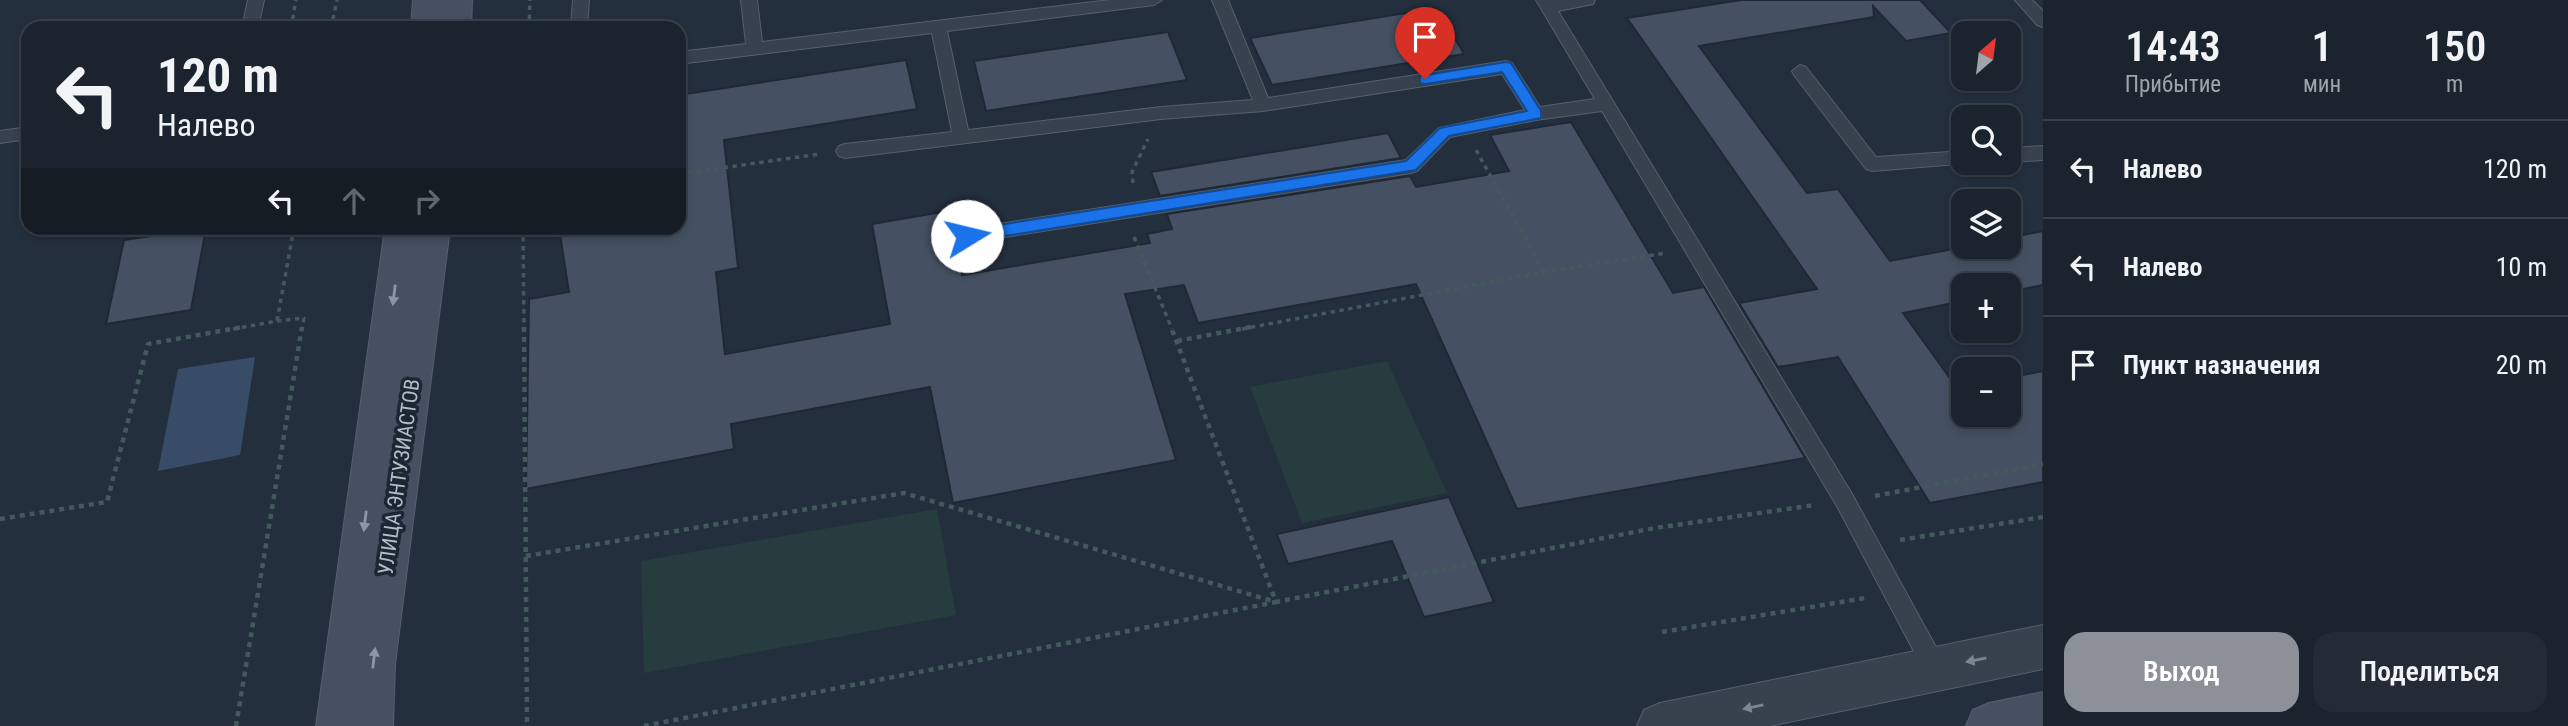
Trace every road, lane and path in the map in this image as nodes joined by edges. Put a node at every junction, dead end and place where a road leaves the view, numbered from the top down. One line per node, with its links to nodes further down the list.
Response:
1 (256, 0): 14 (lane)
2 (296, 0): 15 (path)
3 (337, 0): 16 (path)
4 (429, 0): 17 (street)
5 (456, 0): 18 (street)
6 (530, 0): 19 (path)
7 (581, 0): 20 (lane)
8 (749, 0): 23 (lane)
9 (1154, 0): 22 (lane)
10 (1220, 0): 27 (lane)
11 (1587, 0): 13 (lane)
12 (2023, 0): 21 (lane)
13 (1547, 4): 26 (lane)
14 (252, 21)
15 (292, 21)
16 (332, 21)
17 (427, 21)
18 (455, 21)
19 (528, 21)
20 (580, 21)
21 (2043, 21)
22 (938, 25): 23 (lane); 31 (lane)
23 (755, 49): 24 (lane)
24 (686, 57)
25 (1800, 71): 36 (lane)
26 (1607, 104): 28 (lane); 45 (lane)
27 (1263, 105): 28 (lane); 31 (lane)
28 (1536, 114): 29 (lane)
29 (1464, 128): 39 (lane); 46 (path)
30 (21, 134): 32 (lane)
31 (961, 135): 33 (lane)
32 (0, 137)
33 (845, 150): 38 (path)
34 (2043, 153): 35 (lane)
35 (2021, 154)
36 (1951, 159)
37 (1132, 172): 39 (path)
38 (686, 173)
39 (1133, 209): 44 (lane); 48 (path)
40 (294, 235): 47 (path)
41 (402, 235): 62 (street, one-way to 62)
42 (431, 235): 63 (street, УЛИЦА ЭНТУЗИАСТОВ, one-way to 42)
43 (523, 235): 54 (path)
44 (967, 236)
45 (1694, 249): 46 (path); 50 (lane)
46 (1544, 272): 48 (path)
47 (277, 321): 52 (path); 61 (path)
48 (1177, 341): 56 (path)
49 (2043, 464): 50 (path)
50 (1844, 501): 53 (lane); 56 (path)
51 (2043, 517): 53 (path)
52 (0, 519)
53 (1868, 545): 55 (lane)
54 (526, 556): 56 (path); 64 (path)
55 (1894, 593): 57 (path); 59 (lane)
56 (1276, 602): 65 (path)
57 (1662, 632)
58 (2043, 646): 59 (street, one-way to 59)
59 (1935, 668): 66 (street, one-way to 66)
60 (2043, 715): 67 (street)
61 (236, 726)
62 (339, 726)
63 (370, 726)
64 (527, 726)
65 (644, 726)
66 (1660, 726)
67 (1989, 726)

